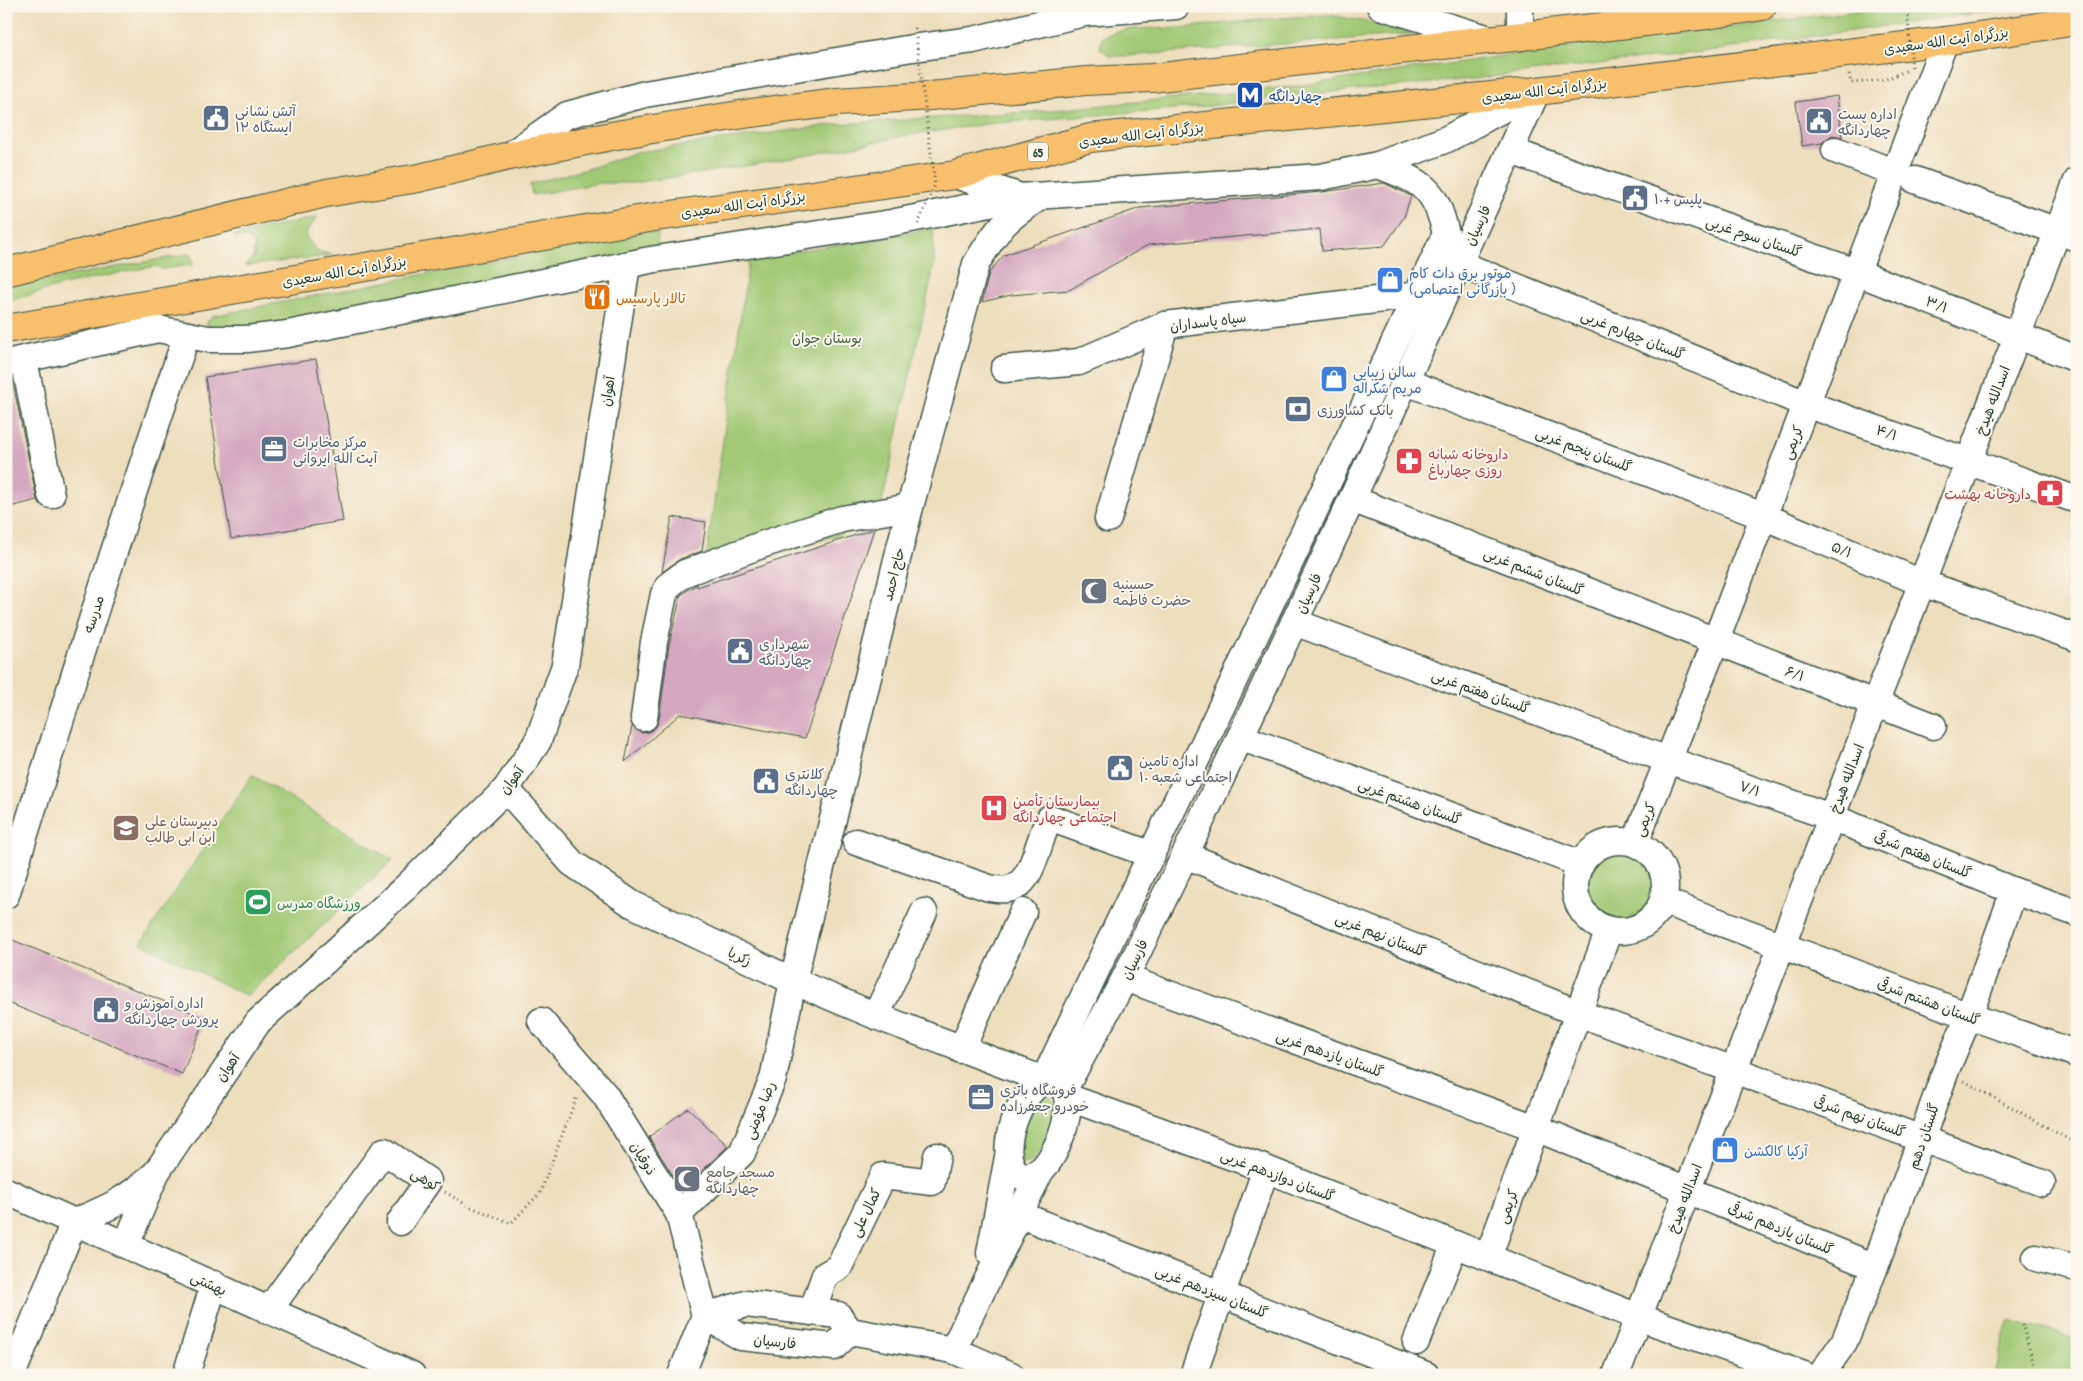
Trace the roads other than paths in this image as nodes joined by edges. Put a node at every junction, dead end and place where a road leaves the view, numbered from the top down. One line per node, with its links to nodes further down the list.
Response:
1 (1176, 6): 5 (street)
2 (1380, 6): 7 (street)
3 (1520, 6): 7 (street)
4 (1762, 6): 7 (highway)
5 (1084, 10): 12 (street)
6 (2077, 21): 8 (highway, بزرگراه آیت الله سعیدی / 65)
7 (1508, 39): 12 (highway)
8 (1946, 41): 9 (highway, بزرگراه آیت الله سعیدی / 65); 15 (street, کریمی)
9 (1537, 91): 11 (street, فارسیان); 13 (street); 14 (highway, بزرگراه آیت الله سعیدی / 65)
10 (1834, 150): 15 (street)
11 (1511, 151): 19 (street, فارسیان); 22 (street, گلستان سوم غربی)
12 (509, 156): 21 (highway)
13 (1378, 165): 17 (street); 19 (street)
14 (955, 175): 17 (street); 24 (highway, بزرگراه آیت الله سعیدی / 65)
15 (1905, 176): 18 (street); 22 (street, کریمی)
16 (2077, 181): 18 (street, اسدالله هیدخ)
17 (1031, 196): 20 (street); 38 (street, حاج احمد)
18 (2067, 234): 28 (street, اسدالله هیدخ)
19 (1458, 248): 23 (street, فارسیان); 32 (street, فارسیان); 33 (street, گلستان چهارم غربی)
20 (627, 265): 27 (street); 50 (street, آهوان)
21 (6, 272)
22 (1856, 272): 28 (street, ۳/۱); 33 (street, کریمی)
23 (1418, 295): 25 (street, سپاه پاسداران); 54 (street, فارسیان)
24 (156, 316): 26 (highway, بزرگراه آیت الله سعیدی / 65); 27 (street); 30 (street)
25 (1165, 325): 31 (street, سپاه پاسداران); 40 (street)
26 (6, 329)
27 (187, 335): 58 (street, مدرسه)
28 (2017, 336): 29 (street, ۳/۱); 34 (street, اسدالله هیدخ)
29 (2077, 359)
30 (15, 362): 35 (street)
31 (1004, 368)
32 (1406, 382): 36 (street, فارسیان); 39 (street, گلستان پنجم غربی)
33 (1806, 404): 34 (street, ۴/۱); 39 (street, کریمی)
34 (1969, 460): 37 (street, ۴/۱); 41 (street, اسدالله هیدخ)
35 (52, 495)
36 (1352, 499): 42 (street, فارسیان); 44 (street, گلستان ششم غربی)
37 (2077, 500)
38 (910, 507): 46 (street); 66 (street, حاج احمد)
39 (1763, 516): 41 (street, ۵/۱); 44 (street, کریمی)
40 (1108, 519)
41 (1922, 583): 43 (street, ۵/۱); 45 (street, اسدالله هیدخ)
42 (1294, 622): 48 (street, فارسیان); 49 (street, گلستان هفتم غربی)
43 (2077, 638)
44 (1715, 643): 45 (street, ۶/۱); 49 (street, کریمی)
45 (1875, 703): 47 (street, ۶/۱); 51 (street, اسدالله هیدخ)
46 (644, 718)
47 (1934, 726)
48 (1240, 737): 55 (street, فارسیان); 56 (street, گلستان هشتم غربی)
49 (1668, 760): 51 (street, ۷/۱); 53 (street, کریمی)
50 (506, 789): 66 (street, زکریا); 81 (street, آهوان)
51 (1831, 817): 57 (street, گلستان هفتم شرقی); 64 (street, اسدالله هیدخ)
52 (856, 842): 54 (street)
53 (1634, 843): 56 (street); 59 (street)
54 (1152, 855): 74 (street, فارسیان)
55 (1185, 855): 65 (street, فارسیان); 67 (street, گلستان نهم غربی)
56 (1581, 864): 63 (street)
57 (2014, 891): 62 (street, گلستان هفتم شرقی); 69 (street, گلستان دهم)
58 (6, 895)
59 (1663, 900): 63 (street); 64 (street, گلستان هشتم شرقی)
60 (924, 912): 68 (street)
61 (1023, 912): 71 (street)
62 (2077, 913)
63 (1609, 930): 67 (street, کریمی)
64 (1782, 944): 69 (street, گلستان هشتم شرقی); 73 (street, اسدالله هیدخ)
65 (1125, 978): 74 (street, فارسیان); 75 (street, گلستان یازدهم غربی)
66 (794, 981): 68 (street, زکریا); 85 (street, رضا مؤمنی)
67 (1578, 1013): 73 (street, گلستان نهم غربی); 75 (street, کریمی)
68 (876, 1016): 71 (street, زکریا)
69 (1969, 1016): 72 (street, گلستان هشتم شرقی); 76 (street, گلستان دهم)
70 (540, 1021): 85 (street, ذوقیان)
71 (961, 1050): 74 (street, زکریا)
72 (2077, 1054)
73 (1734, 1070): 76 (street, گلستان نهم شرقی); 83 (street, اسدالله هیدخ)
74 (1050, 1091): 78 (street); 79 (street, گلستان دوازدهم غربی); 80 (street)
75 (1536, 1128): 83 (street, گلستان یازدهم غربی); 91 (street, کریمی)
76 (1923, 1139): 82 (street, گلستان نهم شرقی); 93 (street, گلستان دهم)
77 (937, 1156): 99 (street, کمال علی)
78 (1008, 1157): 80 (street); 95 (street)
79 (1266, 1169): 89 (street, گلستان دوازدهم غربی); 97 (street)
80 (1041, 1170): 86 (street)
81 (156, 1173): 87 (street); 90 (street)
82 (2042, 1184)
83 (1687, 1189): 93 (street, گلستان یازدهم شرقی); 101 (street, اسدالله هیدخ)
84 (6, 1191): 87 (street, بهشتی)
85 (679, 1214): 100 (street, ذوقیان)
86 (1018, 1214): 95 (street); 97 (street, گلستان سیزدهم غربی)
87 (74, 1222): 90 (street, بهشتی); 106 (street)
88 (400, 1222): 98 (street, کوهی)
89 (1455, 1244): 91 (street, گلستان دوازدهم غربی); 103 (street)
90 (126, 1245): 96 (street, بهشتی)
91 (1488, 1257): 101 (street, گلستان دوازدهم غربی)
92 (2036, 1258): 94 (street)
93 (1875, 1267): 114 (street, گلستان دهم)
94 (2077, 1268)
95 (984, 1283): 104 (street)
96 (214, 1284): 98 (street, بهشتی); 107 (street)
97 (1222, 1294): 105 (street, گلستان سیزدهم غربی); 111 (street)
98 (268, 1311): 108 (street, بهشتی)
99 (812, 1312): 100 (street); 102 (street)
100 (705, 1316): 102 (street, فارسیان); 109 (street)
101 (1638, 1317): 112 (street, اسدالله هیدخ); 113 (street, گلستان دوازدهم غربی)
102 (850, 1331): 104 (street)
103 (1416, 1342)
104 (953, 1350): 110 (street)
105 (1416, 1371)
106 (12, 1375)
107 (186, 1375)
108 (412, 1375)
109 (681, 1375)
110 (1011, 1375)
111 (1193, 1375)
112 (1616, 1375)
113 (1804, 1375)
114 (1821, 1375)

